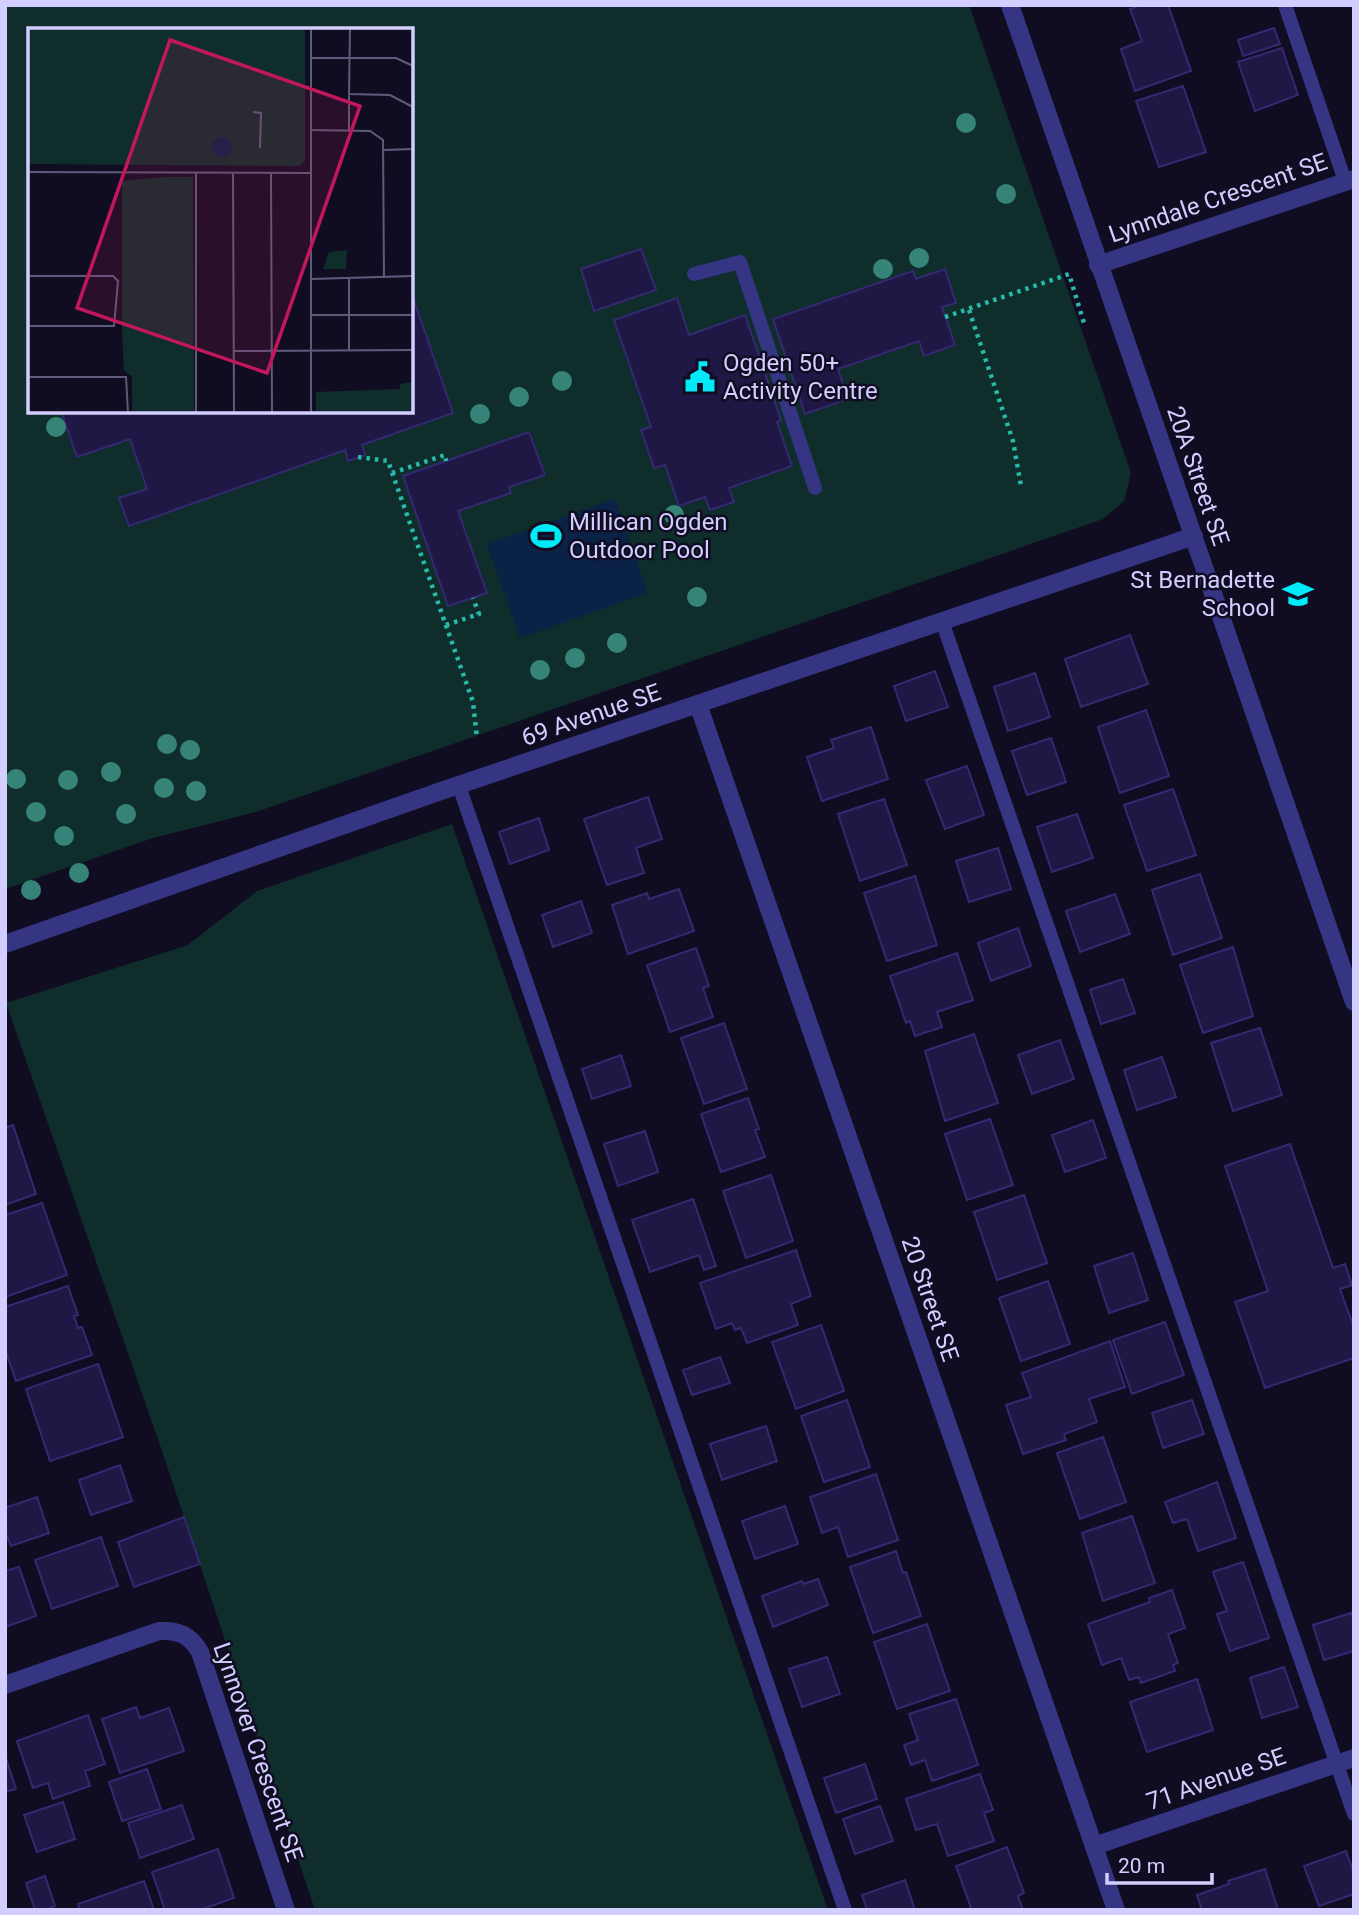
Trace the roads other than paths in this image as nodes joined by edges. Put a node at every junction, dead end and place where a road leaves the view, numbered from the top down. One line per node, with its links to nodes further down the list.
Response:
1 (1010, 5): 4 (street, 20A Street SE)
2 (1285, 5): 3 (lane)
3 (1350, 180): 4 (street, Lynndale Crescent SE)
4 (1098, 265): 7 (street, 20A Street SE)
5 (694, 274): 6 (lane)
6 (815, 488)
7 (1194, 536): 8 (street, 69 Avenue SE); 12 (street, 20A Street SE)
8 (942, 621): 9 (street, 69 Avenue SE); 15 (lane)
9 (698, 704): 10 (street, 69 Avenue SE); 17 (street, 20 Street SE)
10 (459, 786): 11 (street, 69 Avenue SE); 19 (lane)
11 (5, 944)
12 (1354, 1002)
13 (5, 1685): 18 (street, Lynnover Crescent SE)
14 (1354, 1758): 15 (street, 71 Avenue SE)
15 (1336, 1764): 16 (lane); 17 (street, 71 Avenue SE)
16 (1354, 1814)
17 (1094, 1846): 20 (street, 20 Street SE)
18 (286, 1910)
19 (845, 1910)
20 (1116, 1910)

